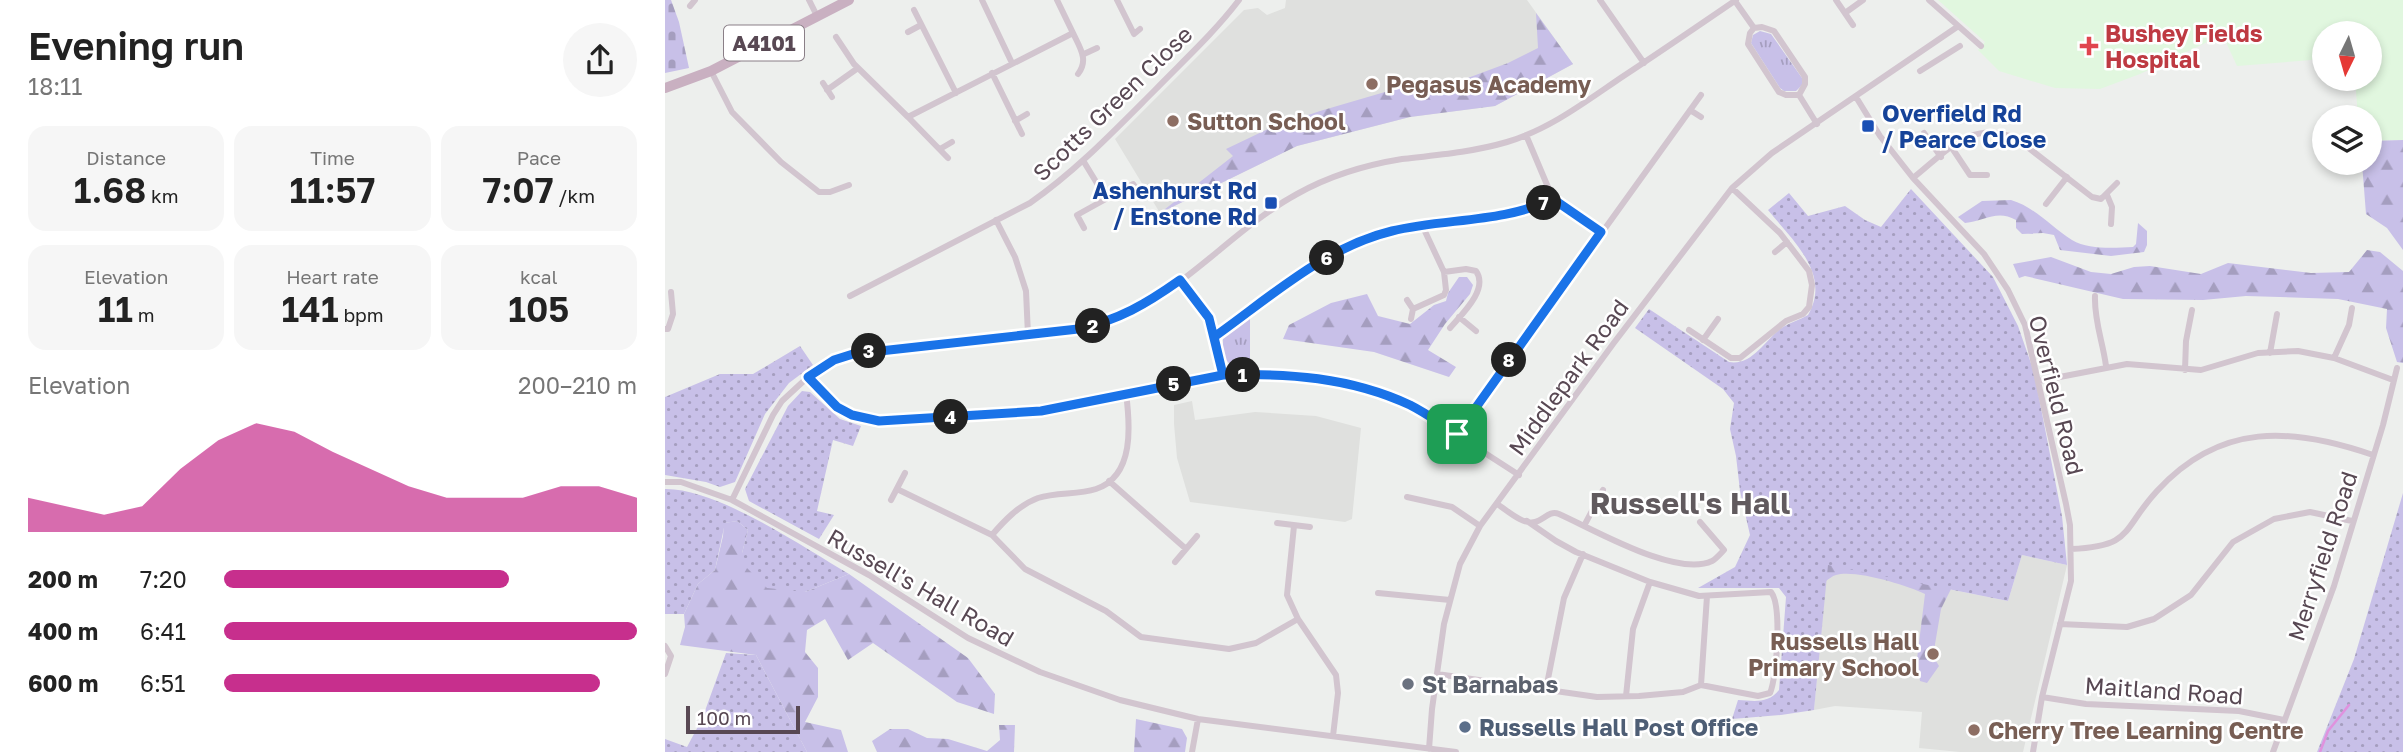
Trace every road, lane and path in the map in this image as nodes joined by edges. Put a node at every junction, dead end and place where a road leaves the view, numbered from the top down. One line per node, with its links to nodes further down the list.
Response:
1 (809, 0): 14 (street)
2 (849, 0): 14 (main road, A4101)
3 (982, 0): 30 (street)
4 (1058, 0): 21 (street)
5 (1117, 0): 19 (street)
6 (1240, 0): 58 (street, Scotts Green Close)
7 (1600, 0): 31 (street)
8 (1736, 0): 18 (street); 31 (street)
9 (1836, 0): 13 (street)
10 (1863, 0): 13 (street)
11 (1929, 0): 17 (street)
12 (914, 10): 15 (street)
13 (1845, 13): 16 (street)
14 (817, 16): 34 (main road, A4101)
15 (922, 25): 20 (street); 40 (street)
16 (1853, 25)
17 (1957, 27): 25 (street); 28 (street, Middlepark Road)
18 (1754, 28): 42 (street); 42 (street)
19 (1140, 29)
20 (908, 32)
21 (1073, 33): 29 (street); 30 (street)
22 (836, 37): 26 (street)
23 (851, 42): 26 (street)
24 (1960, 46): 32 (street)
25 (1982, 46)
26 (843, 47): 33 (street)
27 (1097, 48): 29 (street)
28 (1921, 52): 32 (street); 43 (street, Middlepark Road)
29 (1084, 54): 37 (street)
30 (1011, 63): 36 (street)
31 (1644, 63): 52 (street)
32 (1932, 64): 35 (street)
33 (858, 68): 38 (street); 46 (street)
34 (711, 71): 39 (main road, A4101); 63 (street)
35 (1920, 71)
36 (992, 73): 40 (street); 48 (street)
37 (1078, 74)
38 (823, 83)
39 (665, 88)
40 (955, 93): 46 (street)
41 (1701, 95): 44 (street)
42 (1799, 95): 49 (street)
43 (1856, 97): 49 (street, Middlepark Road); 61 (street, Overfield Road)
44 (1690, 110): 47 (street); 74 (street)
45 (1027, 114): 48 (street)
46 (908, 117): 55 (street)
47 (1701, 117)
48 (1015, 121): 51 (street)
49 (1817, 124): 64 (street, Middlepark Road)
50 (1924, 133): 56 (street)
51 (1023, 134)
52 (1526, 135): 68 (street); 78 (street)
53 (952, 142): 55 (street)
54 (1952, 148): 56 (street); 59 (street); 60 (street)
55 (940, 149): 57 (street)
56 (1941, 157): 61 (street)
57 (948, 158)
58 (1084, 162): 67 (street); 70 (street, Scotts Green Close)
59 (1987, 175)
60 (2067, 177): 66 (street); 69 (street)
61 (1913, 178): 107 (street, Overfield Road)
62 (2117, 183): 66 (street)
63 (849, 185)
64 (1732, 188): 75 (street); 112 (street, Middlepark Road)
65 (1139, 193): 67 (street)
66 (2107, 195): 71 (street)
67 (1106, 198): 73 (street)
68 (1553, 199): 72 (street); 74 (street)
69 (2046, 204)
70 (996, 220): 80 (street, Scotts Green Close); 96 (street)
71 (2111, 224)
72 (1422, 225): 77 (street); 97 (street)
73 (1084, 228)
74 (1601, 232): 109 (street)
75 (1787, 242): 76 (street); 98 (street)
76 (1775, 252)
77 (1444, 271): 84 (street); 87 (street)
78 (1180, 280): 96 (street); 97 (street)
79 (671, 292): 93 (street)
80 (850, 296)
81 (2095, 296): 101 (street)
82 (1406, 300): 84 (street)
83 (2352, 308): 100 (street)
84 (1413, 309): 88 (street)
85 (2192, 310): 91 (street)
86 (2277, 314): 99 (street)
87 (1459, 317): 92 (street); 95 (street)
88 (1411, 319)
89 (1718, 319): 98 (street)
90 (2179, 321): 91 (street)
91 (2189, 323): 103 (street)
92 (1450, 328)
93 (665, 329)
94 (1689, 330): 98 (street)
95 (1476, 331)
96 (1028, 335): 105 (street)
97 (1214, 337): 104 (street)
98 (1703, 340)
99 (2270, 353): 100 (street); 103 (street)
100 (2334, 358): 106 (street)
101 (2106, 366): 103 (street); 107 (street)
102 (2397, 368): 106 (street, Merryfield Road)
103 (2185, 370)
104 (1223, 375): 108 (street); 109 (street)
105 (808, 377): 108 (street); 118 (street)
106 (2393, 380): 110 (street, Merryfield Road)
107 (2039, 381): 132 (street, Overfield Road)
108 (1126, 393): 113 (street)
109 (1457, 434): 112 (street)
110 (2373, 455): 122 (street, Merryfield Road); 132 (street)
111 (905, 473): 115 (street)
112 (1519, 475): 120 (street, Middlepark Road)
113 (1109, 481): 129 (street); 131 (street)
114 (665, 482): 118 (street, Russell's Hall Road)
115 (897, 489): 119 (street); 129 (street)
116 (1603, 490): 127 (street)
117 (1407, 497): 126 (street)
118 (732, 500): 148 (street, Russell's Hall Road)
119 (891, 500)
120 (1497, 504): 121 (street); 126 (street, Middlepark Road)
121 (1527, 521): 127 (street); 133 (street)
122 (2352, 521): 140 (street); 149 (street, Merryfield Road)
123 (1277, 523): 125 (street)
124 (1700, 523): 127 (street)
125 (1294, 526): 128 (street); 139 (street)
126 (1480, 526): 138 (street, Middlepark Road)
127 (1584, 526)
128 (1310, 527)
129 (992, 535): 139 (street)
130 (1197, 536): 131 (street)
131 (1185, 548): 134 (street)
132 (2071, 549): 140 (street, Overfield Road)
133 (1583, 554): 135 (street); 145 (street)
134 (1175, 562)
135 (1650, 582): 137 (street); 146 (street)
136 (1378, 593): 138 (street)
137 (1707, 596): 144 (street); 144 (street)
138 (1450, 600): 143 (street, Middlepark Road)
139 (1298, 620): 150 (street)
140 (2060, 624): 147 (street, Overfield Road)
141 (665, 646): 142 (street)
142 (665, 674)
143 (1437, 674): 145 (street); 151 (street, Middlepark Road)
144 (1701, 685): 146 (street)
145 (1546, 689): 146 (street)
146 (1626, 696)
147 (2042, 697): 149 (street, Maitland Road); 154 (street, Overfield Road)
148 (1198, 719): 150 (street, Russell's Hall Road); 152 (street)
149 (2284, 720): 155 (street, Merryfield Road)
150 (1333, 736): 151 (street, Russell's Hall Road)
151 (1429, 749): 153 (street, Russell's Hall Road)
152 (1192, 752)
153 (1456, 752)
154 (2033, 752)
155 (2273, 752)

